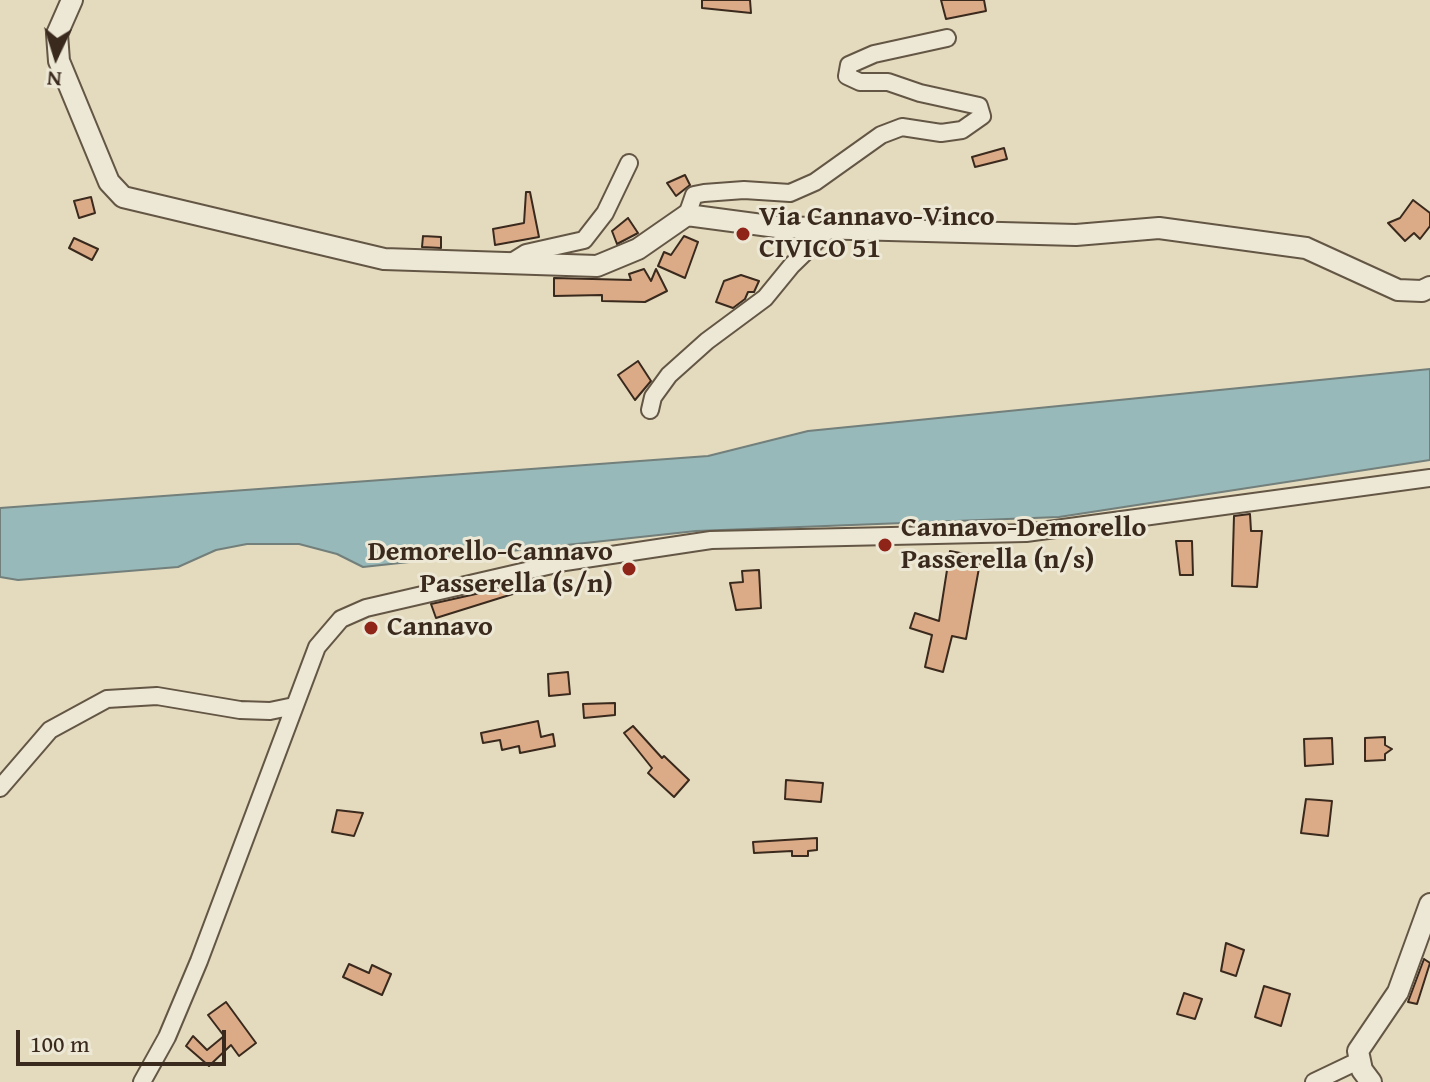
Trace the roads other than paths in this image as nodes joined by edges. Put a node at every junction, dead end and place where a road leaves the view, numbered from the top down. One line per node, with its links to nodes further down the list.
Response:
1 (72, 0): 6 (street)
2 (947, 38): 4 (street)
3 (629, 163): 6 (street)
4 (687, 215): 5 (street); 6 (street)
5 (830, 228): 7 (street); 8 (street)
6 (510, 263)
7 (1430, 287)
8 (650, 410)
9 (1430, 478): 10 (street)
10 (294, 706): 11 (street); 14 (street)
11 (0, 788)
12 (1430, 904): 13 (street)
13 (1358, 1061): 15 (street); 16 (street)
14 (142, 1082)
15 (1314, 1082)
16 (1371, 1082)

